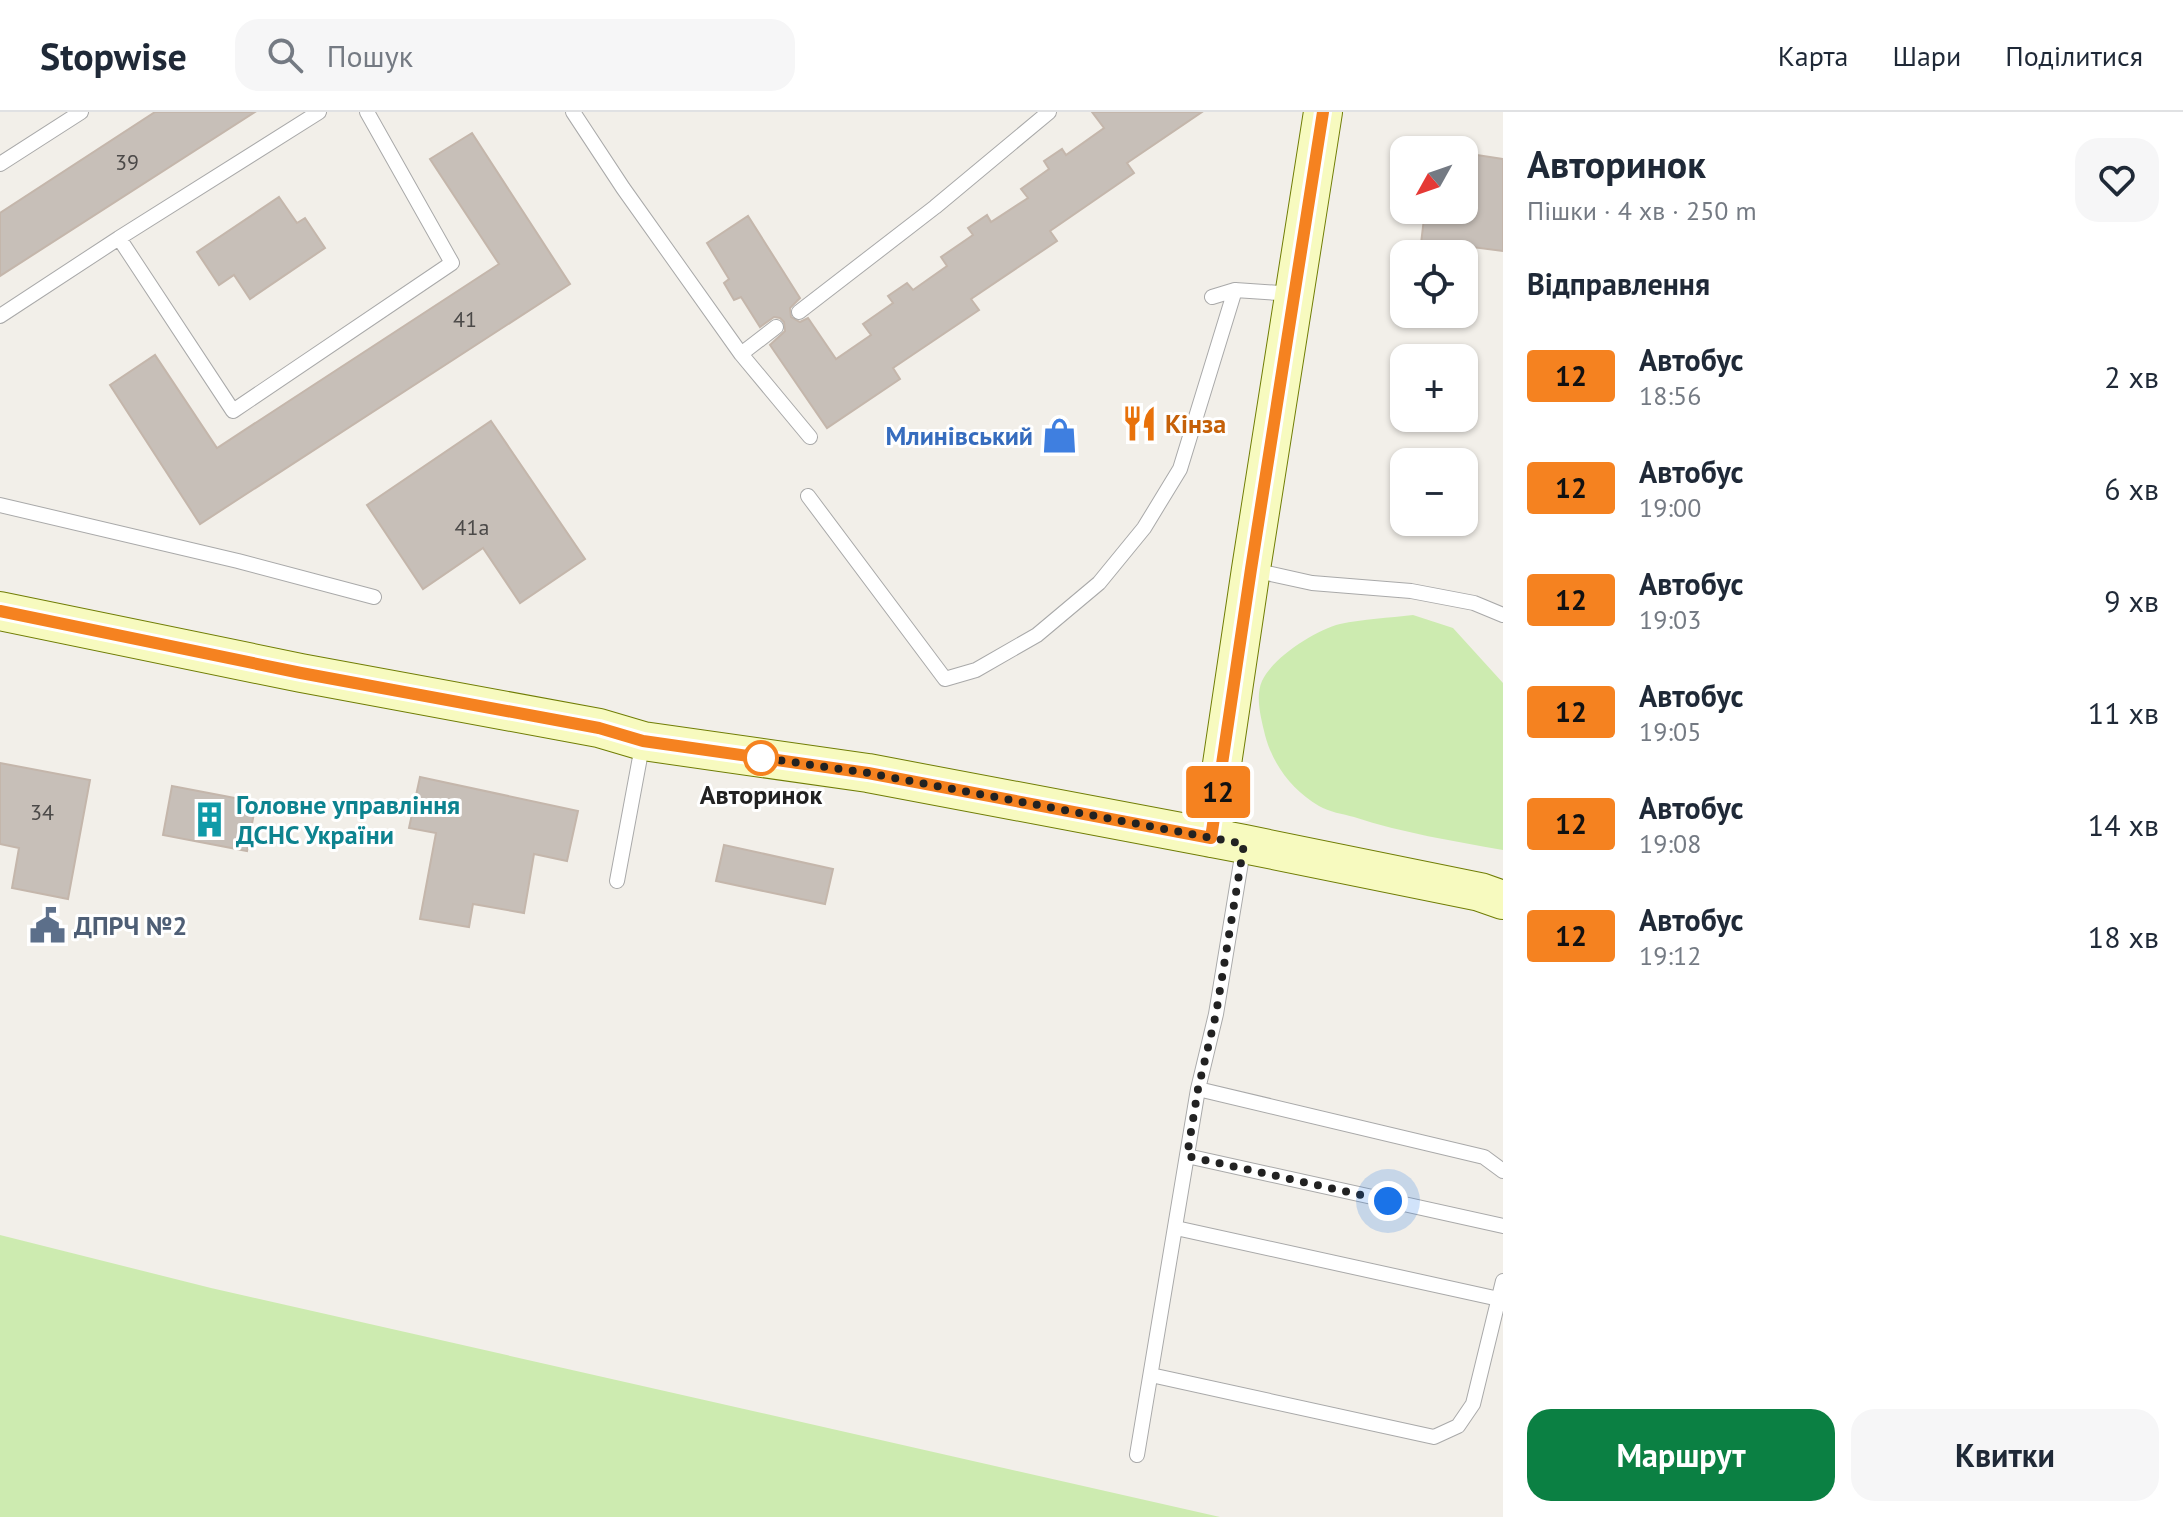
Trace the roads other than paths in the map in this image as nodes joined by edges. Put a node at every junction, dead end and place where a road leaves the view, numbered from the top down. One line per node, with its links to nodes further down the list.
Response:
1 (81, 112): 7 (lane)
2 (319, 112): 8 (lane)
3 (367, 112): 8 (lane)
4 (573, 112): 15 (lane)
5 (1049, 112): 12 (lane)
6 (1323, 112): 10 (main road)
7 (0, 164)
8 (119, 238): 13 (lane)
9 (1235, 290): 10 (lane); 11 (lane); 17 (lane)
10 (1294, 294): 19 (main road)
11 (1212, 297)
12 (799, 312)
13 (0, 316)
14 (776, 327): 15 (lane)
15 (741, 354): 16 (lane)
16 (810, 437)
17 (808, 496)
18 (0, 505): 20 (lane)
19 (1251, 569): 22 (lane); 24 (main road)
20 (374, 597)
21 (0, 611): 23 (main road)
22 (1503, 615)
23 (643, 741): 24 (main road); 25 (lane)
24 (1228, 841): 26 (main road); 27 (lane)
25 (617, 881)
26 (1503, 900)
27 (1198, 1089): 28 (lane); 29 (lane)
28 (1187, 1156): 30 (lane); 31 (lane)
29 (1503, 1171)
30 (1503, 1226)
31 (1176, 1228): 33 (lane); 34 (lane)
32 (1503, 1281): 33 (lane)
33 (1499, 1299): 34 (lane)
34 (1151, 1375): 35 (lane)
35 (1137, 1455)

